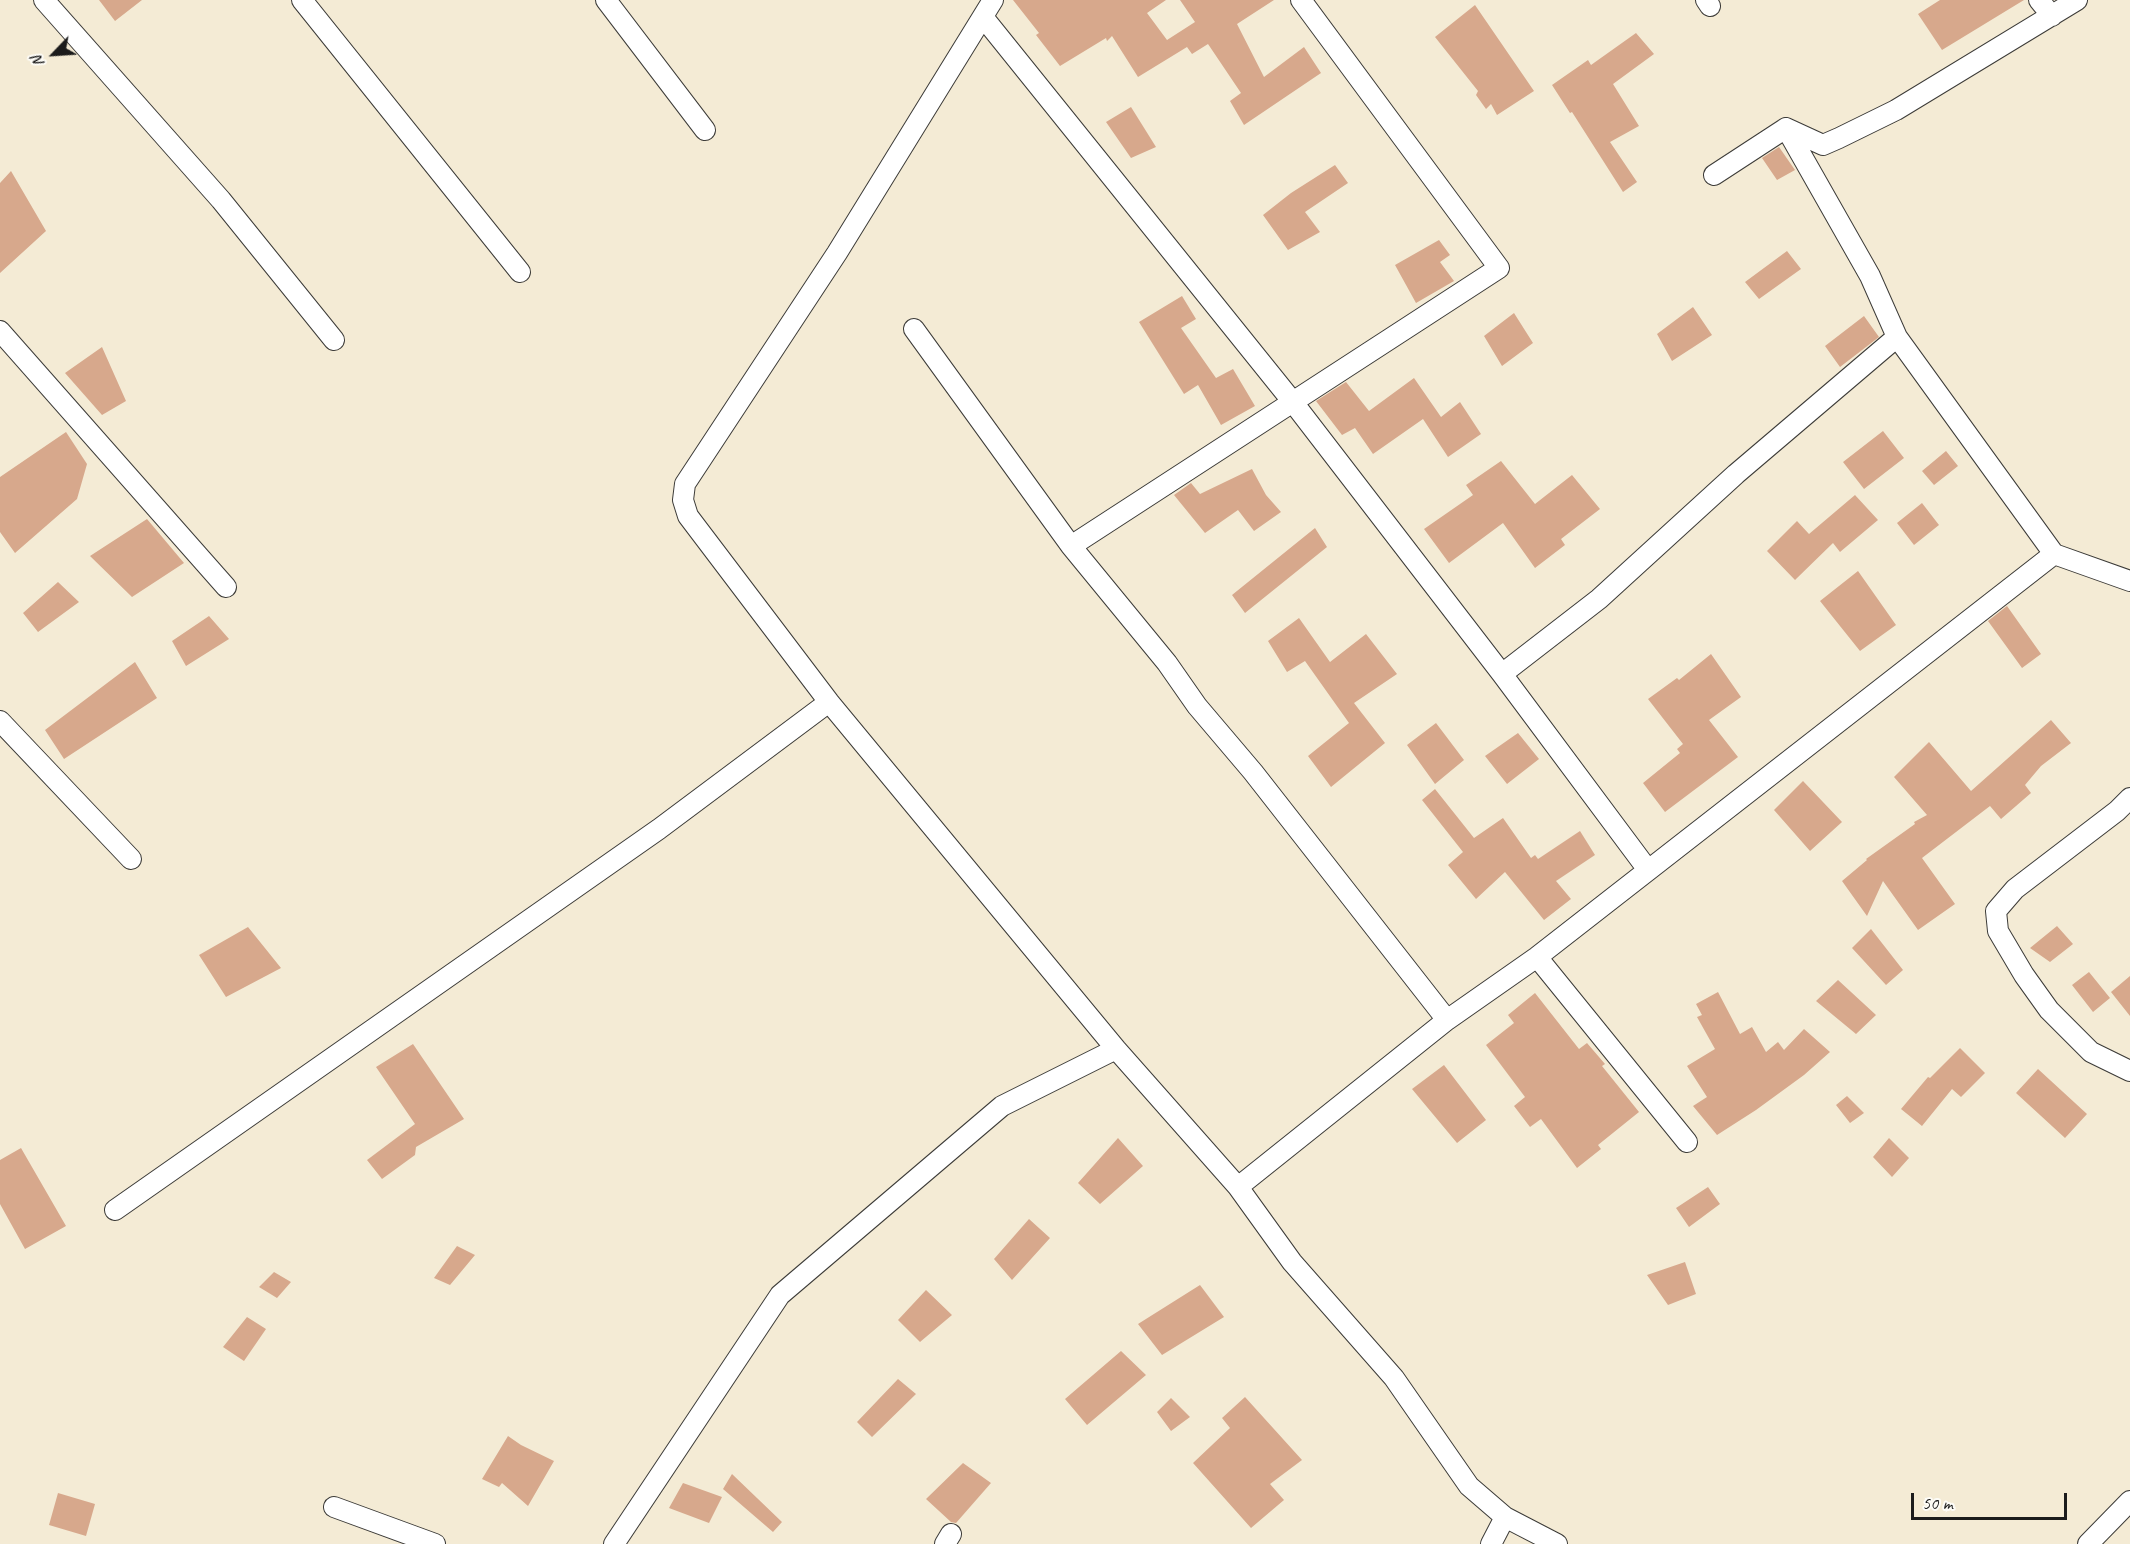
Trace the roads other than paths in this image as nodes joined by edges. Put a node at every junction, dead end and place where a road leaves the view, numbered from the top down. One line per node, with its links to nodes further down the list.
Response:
1 (44, 0): 17 (street)
2 (302, 0): 13 (street)
3 (606, 0): 11 (street)
4 (993, 0): 9 (street)
5 (1301, 0): 18 (street)
6 (2039, 0): 8 (street)
7 (2077, 0): 8 (street)
8 (2052, 16): 10 (street)
9 (983, 17): 18 (street); 24 (street)
10 (1786, 128): 12 (street); 16 (street)
11 (705, 130)
12 (1714, 175)
13 (520, 272)
14 (914, 329): 19 (street)
15 (0, 331): 22 (street)
16 (1897, 337): 20 (street); 23 (street)
17 (334, 340)
18 (1292, 401): 19 (street); 23 (street)
19 (1071, 546): 30 (street)
20 (2054, 554): 21 (street); 28 (street)
21 (2130, 581)
22 (226, 587)
23 (1502, 674): 28 (street)
24 (829, 702): 31 (street); 35 (street)
25 (0, 721): 27 (street)
26 (2130, 798): 32 (street)
27 (131, 859)
28 (1648, 870): 29 (street)
29 (1537, 957): 30 (street); 33 (street)
30 (1447, 1020): 34 (street)
31 (1116, 1049): 34 (street); 40 (street)
32 (2130, 1071)
33 (1687, 1142)
34 (1238, 1187): 38 (street)
35 (115, 1210)
36 (2130, 1501): 43 (street)
37 (334, 1507): 39 (street)
38 (1505, 1517): 41 (street); 42 (street)
39 (435, 1544)
40 (614, 1544)
41 (1491, 1544)
42 (1557, 1544)
43 (2088, 1544)

